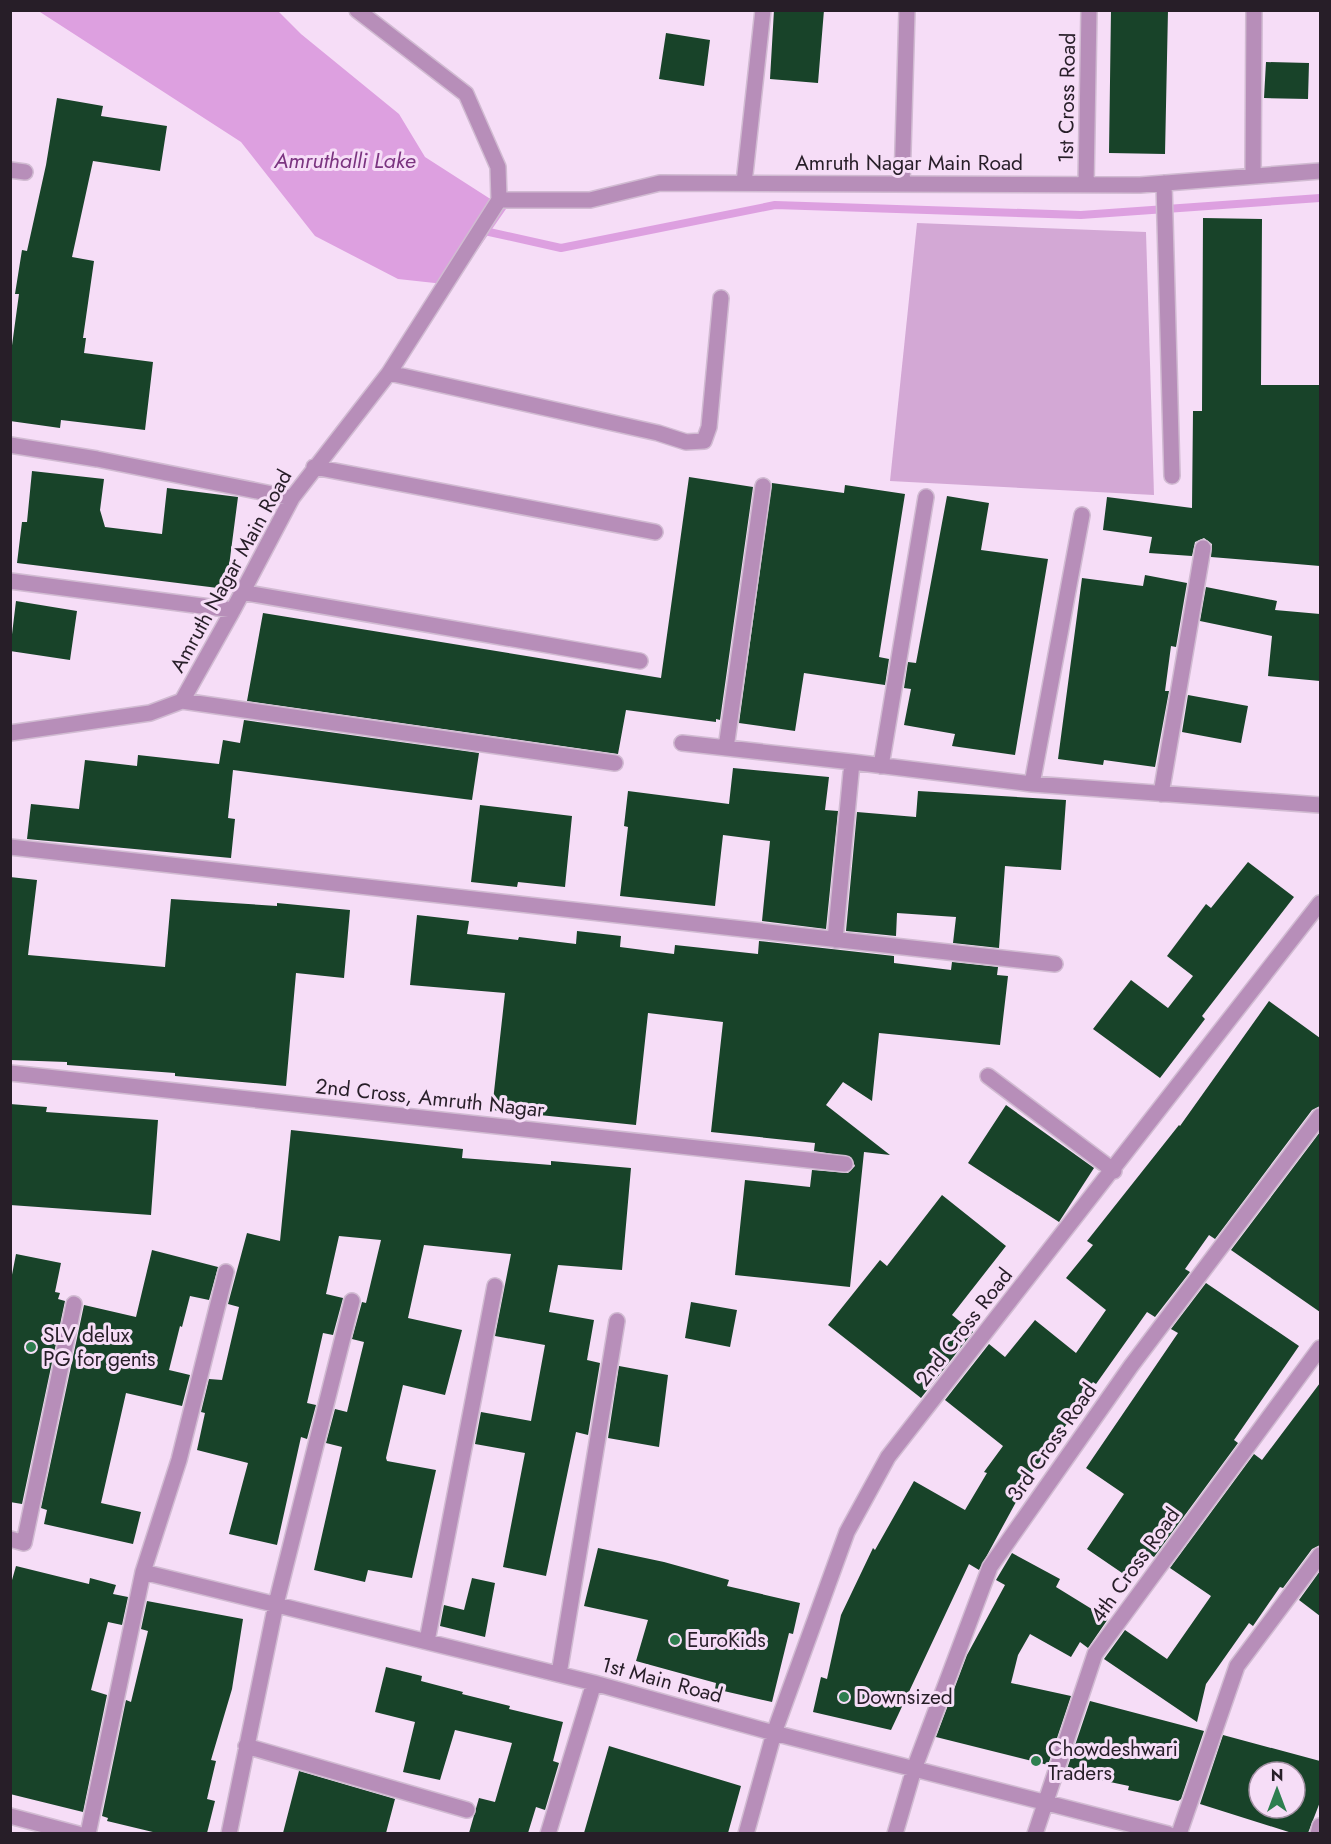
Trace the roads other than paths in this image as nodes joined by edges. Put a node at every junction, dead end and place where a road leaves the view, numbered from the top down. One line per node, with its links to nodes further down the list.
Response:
1 (357, 10): 12 (street)
2 (763, 10): 8 (street)
3 (907, 10): 9 (street)
4 (1089, 10): 10 (street, 1st Cross Road)
5 (1254, 10): 7 (street)
6 (1320, 171): 7 (street, Amruth Nagar Main Road)
7 (1253, 176): 11 (street, Amruth Nagar Main Road)
8 (744, 183): 9 (street, Amruth Nagar Main Road); 12 (street, Amruth Nagar Main Road)
9 (902, 184): 10 (street, Amruth Nagar Main Road)
10 (1086, 185): 11 (street, Amruth Nagar Main Road)
11 (1164, 191): 17 (street)
12 (499, 200): 14 (street, Amruth Nagar Main Road)
13 (721, 298): 14 (street)
14 (389, 373): 16 (street, Amruth Nagar Main Road)
15 (10, 444): 20 (street)
16 (315, 467): 20 (street, Amruth Nagar Main Road); 22 (street)
17 (1172, 476)
18 (764, 486): 31 (street)
19 (926, 497): 34 (street)
20 (292, 498): 25 (street, Amruth Nagar Main Road)
21 (1082, 515): 35 (street)
22 (655, 532)
23 (1203, 548): 36 (street)
24 (10, 581): 26 (street)
25 (241, 592): 26 (street, Amruth Nagar Main Road); 27 (street)
26 (234, 610): 28 (street, Amruth Nagar Main Road)
27 (640, 661)
28 (182, 701): 29 (street, Amruth Nagar Main Road); 33 (street)
29 (10, 733)
30 (682, 743): 31 (street)
31 (726, 748): 32 (street)
32 (852, 762): 34 (street); 40 (street)
33 (615, 763)
34 (881, 766): 35 (street)
35 (1032, 784): 36 (street)
36 (1161, 794): 37 (street)
37 (1320, 805)
38 (10, 847): 40 (street)
39 (1320, 903): 46 (street, 2nd Cross Road)
40 (835, 939): 41 (street)
41 (1055, 964)
42 (10, 1073): 45 (street, 2nd Cross, Amruth Nagar)
43 (988, 1076): 46 (street)
44 (1320, 1116): 62 (street, 3rd Cross Road)
45 (845, 1164)
46 (1114, 1171): 60 (street, 2nd Cross Road)
47 (226, 1272): 55 (street)
48 (495, 1286): 57 (street)
49 (352, 1300): 56 (street)
50 (74, 1304): 53 (street)
51 (617, 1321): 58 (street)
52 (1320, 1348): 63 (street, 4th Cross Road)
53 (17, 1541)
54 (1320, 1555): 75 (street)
55 (143, 1572): 56 (street, 1st Main Road); 68 (street)
56 (276, 1605): 57 (street, 1st Main Road); 61 (street)
57 (427, 1641): 58 (street, 1st Main Road)
58 (559, 1674): 59 (street, 1st Main Road)
59 (594, 1683): 60 (street, 1st Main Road); 70 (street)
60 (774, 1733): 62 (street, 1st Main Road); 71 (street, 2nd Cross Road)
61 (246, 1746): 64 (street); 69 (street)
62 (914, 1769): 63 (street, 1st Main Road); 72 (street, 3rd Cross Road)
63 (1046, 1803): 73 (street, 4th Cross Road); 74 (street, 1st Main Road)
64 (467, 1810)
65 (10, 1816): 67 (street)
66 (1320, 1826): 76 (street)
67 (78, 1833)
68 (88, 1833)
69 (229, 1833)
70 (548, 1833)
71 (746, 1833)
72 (895, 1833)
73 (1035, 1833)
74 (1168, 1833)
75 (1179, 1833)
76 (1318, 1833)

